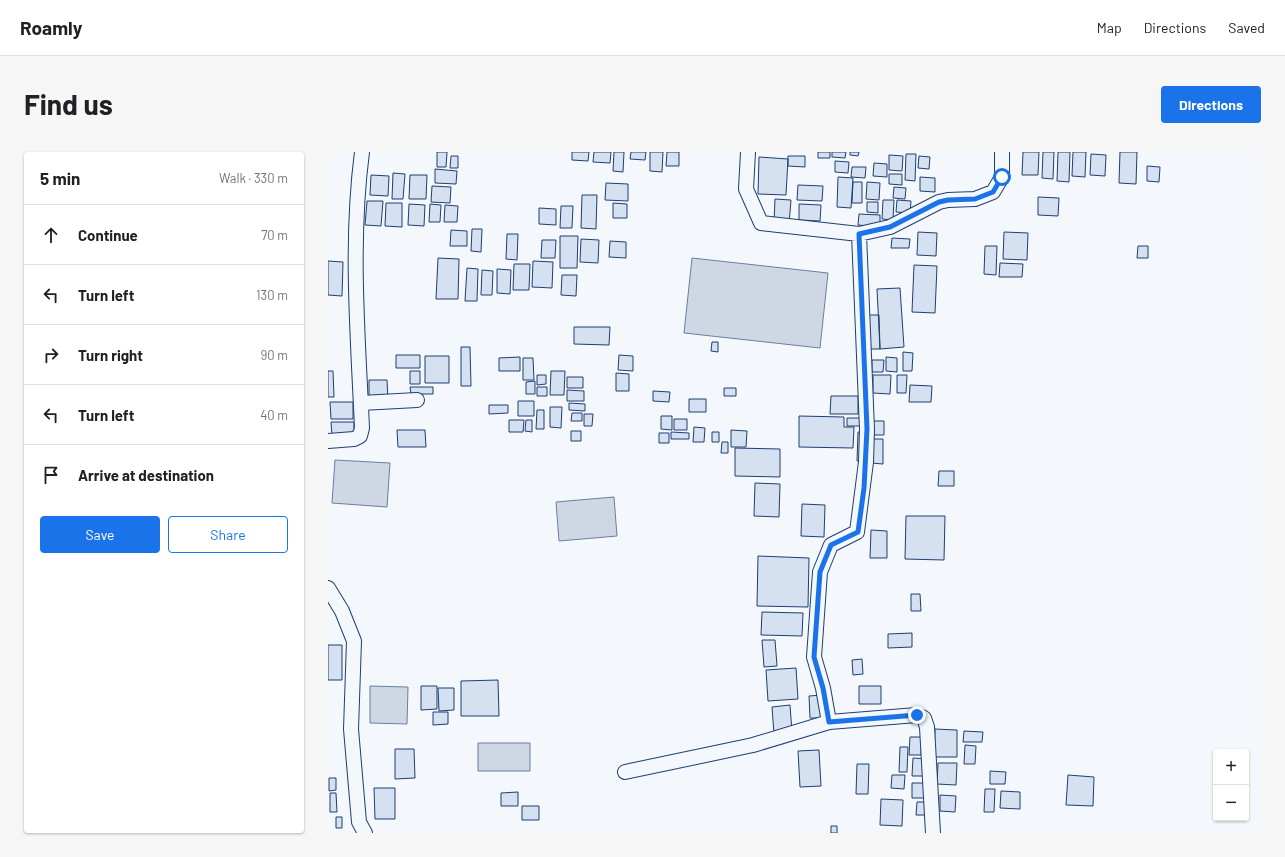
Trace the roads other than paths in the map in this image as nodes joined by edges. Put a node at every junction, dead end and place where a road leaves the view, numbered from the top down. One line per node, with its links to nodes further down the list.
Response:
1 (362, 152): 6 (street)
2 (748, 152): 4 (street)
3 (1002, 152): 4 (street)
4 (859, 234): 9 (street)
5 (417, 400): 6 (street)
6 (361, 403): 7 (street)
7 (328, 441)
8 (328, 588): 11 (street)
9 (829, 722): 10 (street); 12 (street)
10 (625, 772)
11 (365, 833)
12 (933, 833)

